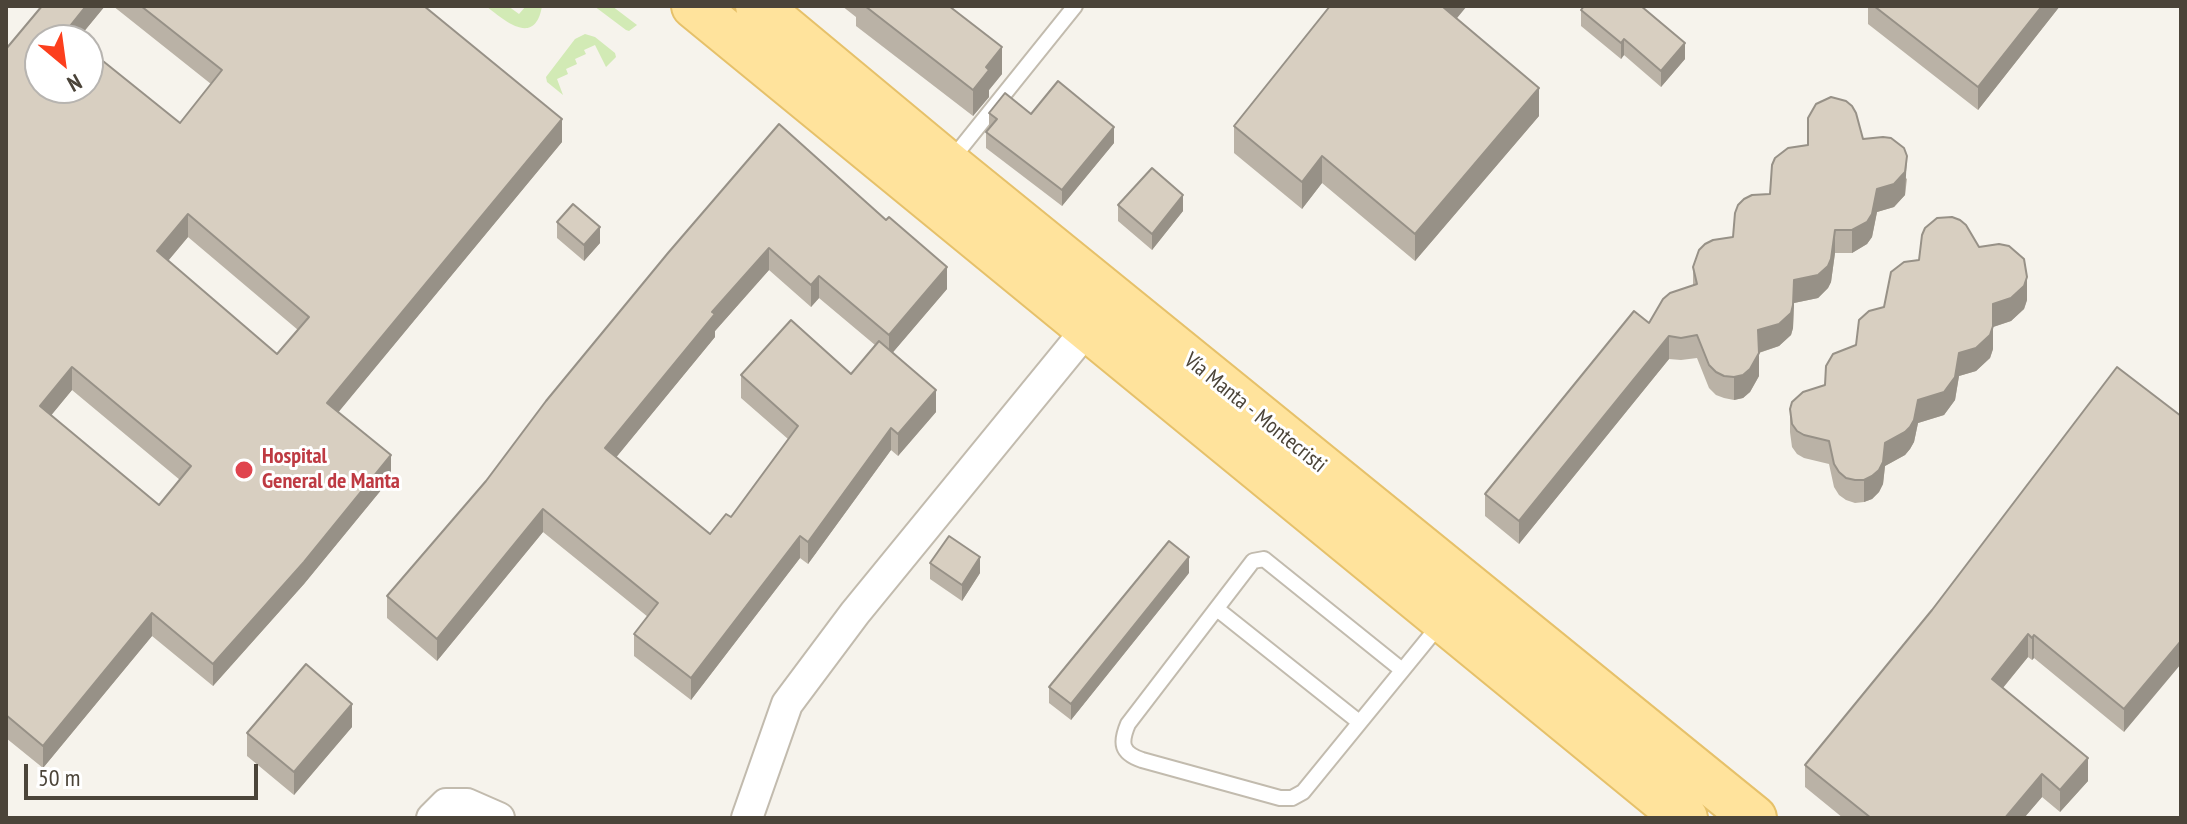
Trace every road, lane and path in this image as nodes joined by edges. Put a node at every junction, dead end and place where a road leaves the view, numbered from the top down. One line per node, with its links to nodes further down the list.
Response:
1 (694, 6): 4 (main road, Vía Manta - Montecristi)
2 (758, 6): 4 (main road, Vía Manta - Montecristi)
3 (1075, 6): 4 (lane)
4 (935, 178): 5 (main road, Vía Manta - Montecristi)
5 (1102, 315): 7 (main road, Vía Manta - Montecristi); 12 (street); 14 (main road, Vía Manta - Montecristi)
6 (1217, 609): 8 (lane); 9 (lane); 9 (lane)
7 (1444, 620): 8 (lane); 13 (main road, Vía Manta - Montecristi)
8 (1402, 670): 9 (lane)
9 (1359, 722)
10 (432, 818): 11 (street)
11 (499, 818)
12 (747, 818)
13 (1685, 818)
14 (1754, 818)

